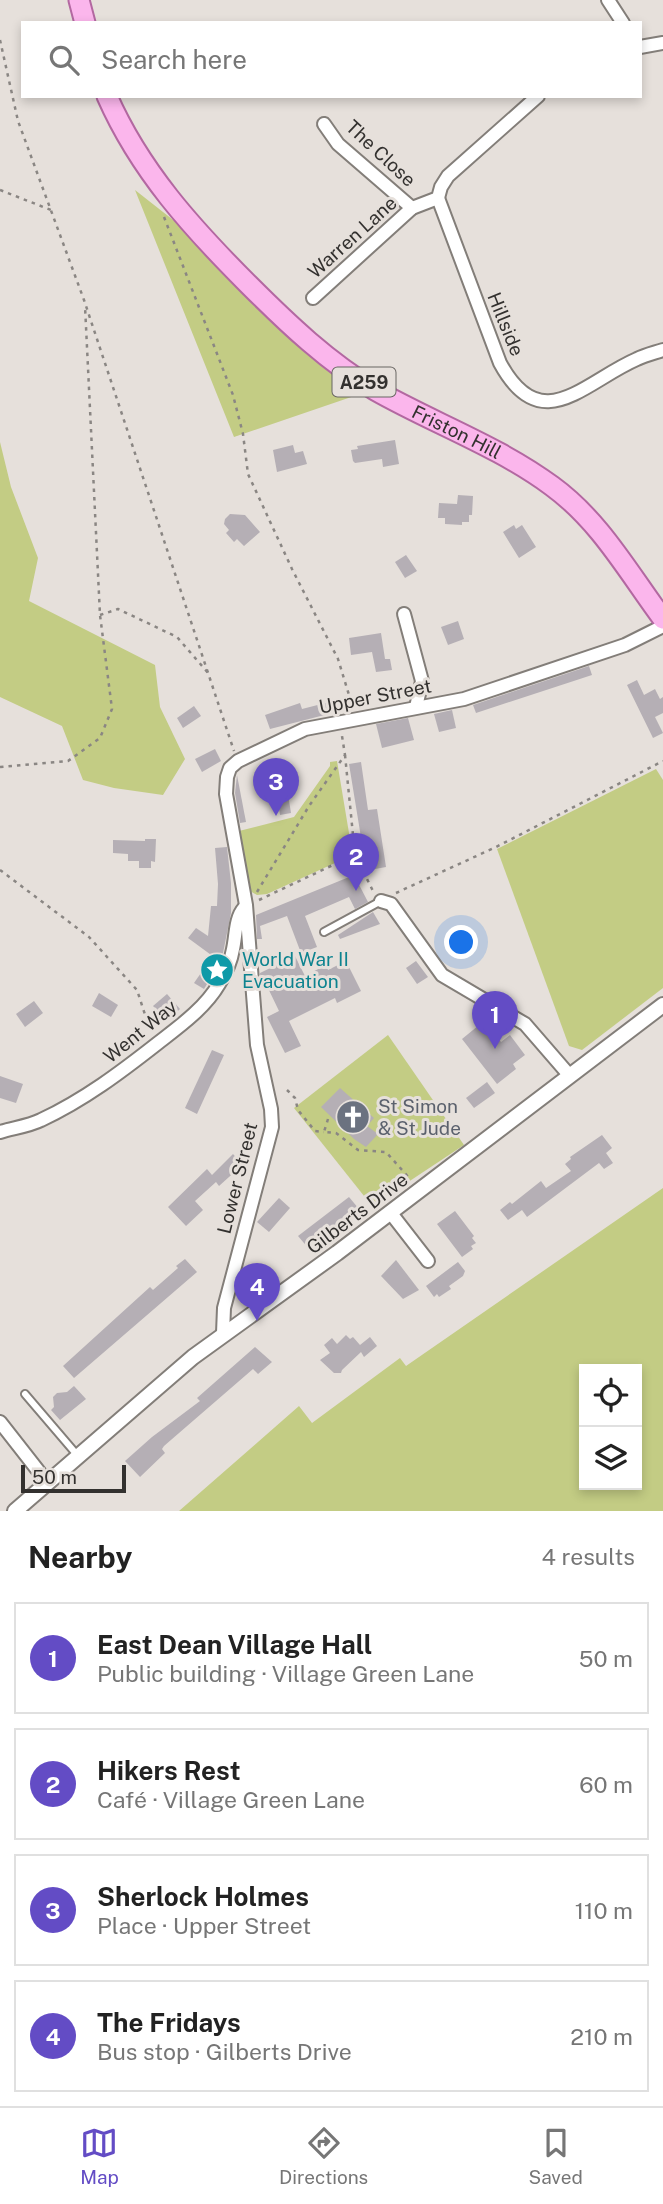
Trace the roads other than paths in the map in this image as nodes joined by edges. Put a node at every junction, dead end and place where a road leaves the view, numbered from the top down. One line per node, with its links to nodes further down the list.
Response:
1 (79, 0): 3 (main road)
2 (608, 0): 4 (street)
3 (84, 21)
4 (622, 21)
5 (642, 40): 6 (street)
6 (659, 44)
7 (108, 98): 15 (main road, Friston Hill / A259)
8 (536, 98): 10 (street)
9 (324, 124): 11 (street, The Close)
10 (438, 198): 11 (street, Warren Lane); 13 (street, Hillside)
11 (412, 208): 12 (street, Warren Lane)
12 (313, 298)
13 (663, 350)
14 (404, 614): 17 (street)
15 (663, 619)
16 (663, 626): 17 (street, Upper Street)
17 (416, 707): 19 (street, Upper Street)
18 (381, 901): 20 (lane); 22 (street)
19 (246, 905): 23 (street, Went Way); 26 (street, Lower Street)
20 (324, 932)
21 (663, 1005): 22 (street, Gilberts Drive)
22 (570, 1076): 24 (street, Gilberts Drive)
23 (0, 1132)
24 (390, 1212): 25 (street); 26 (street, Gilberts Drive)
25 (428, 1261)
26 (223, 1333): 29 (street, Gilberts Drive)
27 (25, 1394): 29 (lane)
28 (0, 1422): 30 (street)
29 (78, 1456): 30 (street, Gilberts Drive)
30 (47, 1482): 31 (street, Gilberts Drive)
31 (15, 1511)

